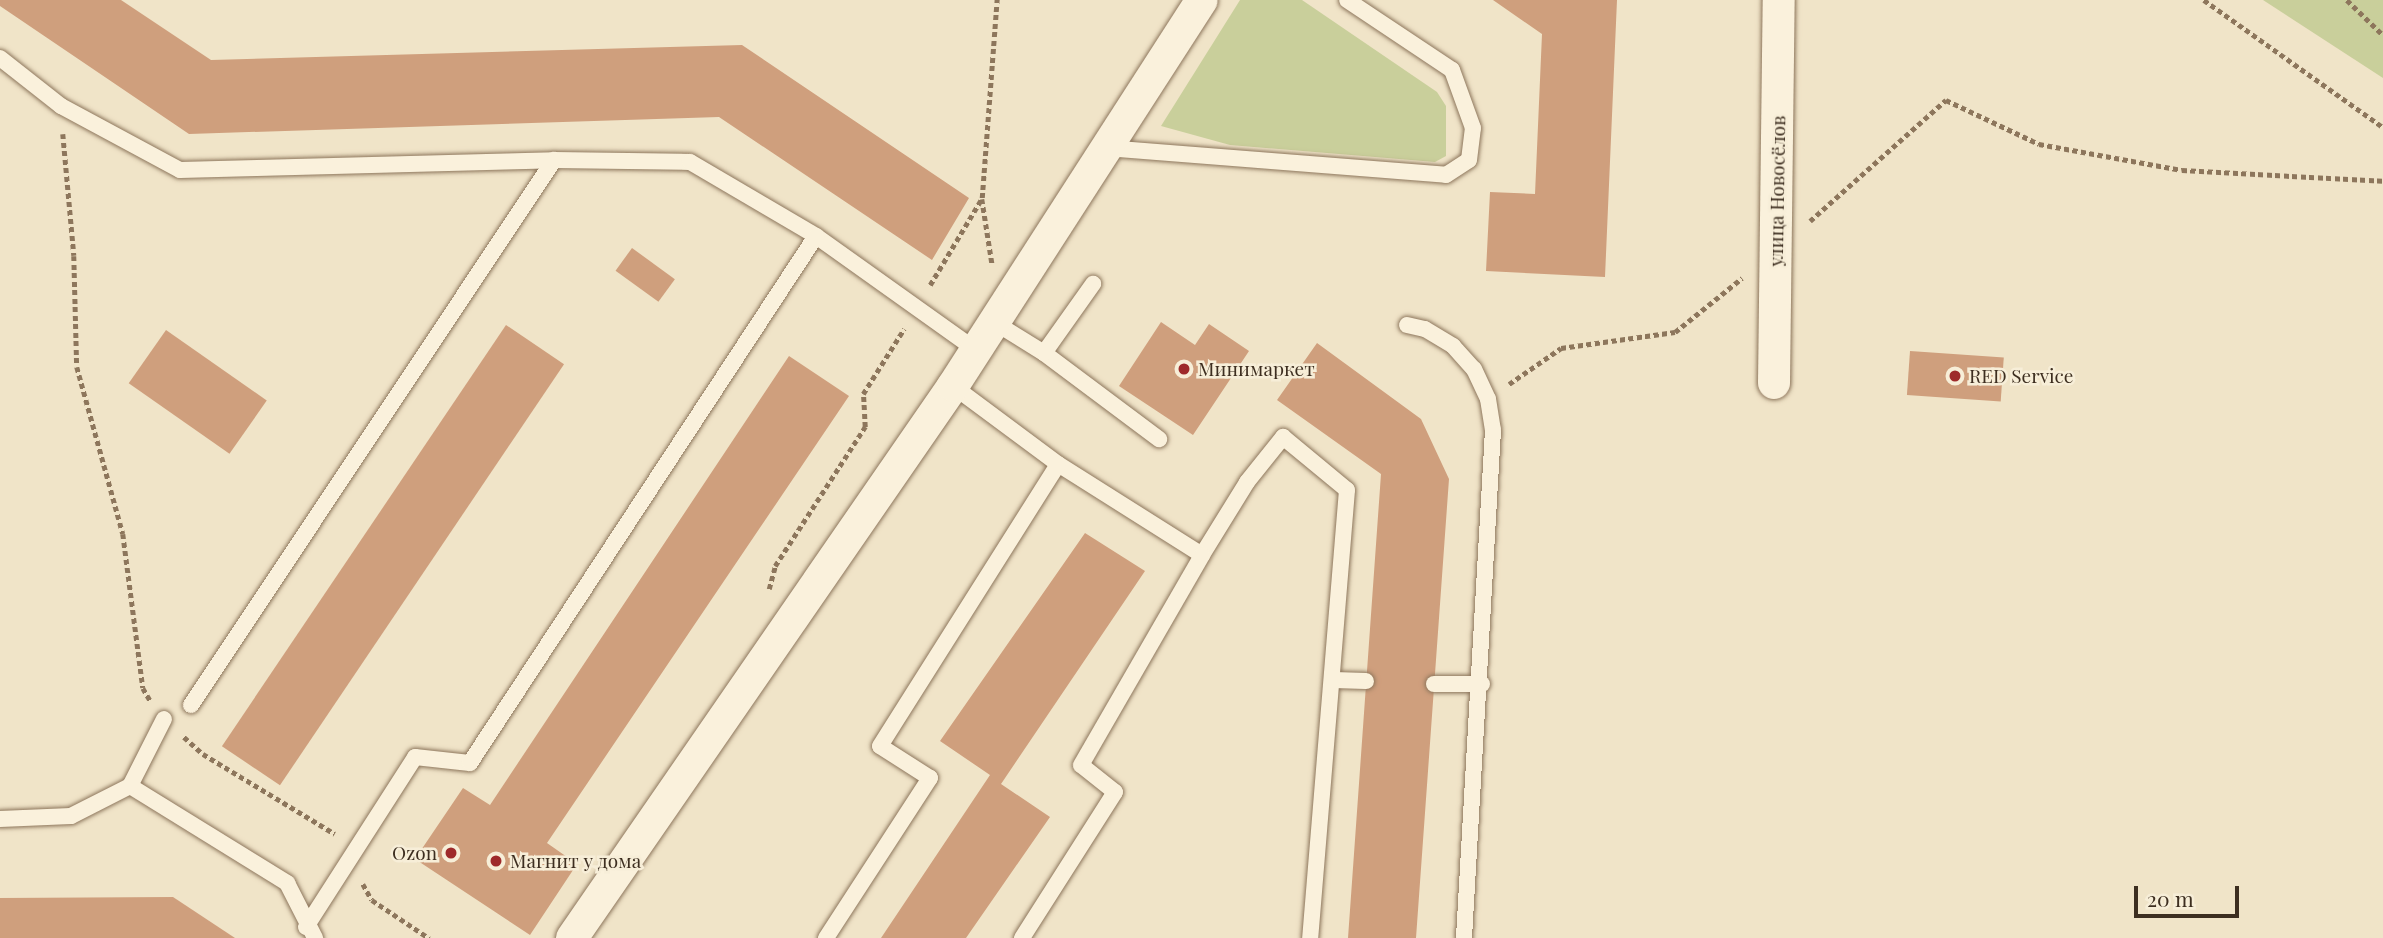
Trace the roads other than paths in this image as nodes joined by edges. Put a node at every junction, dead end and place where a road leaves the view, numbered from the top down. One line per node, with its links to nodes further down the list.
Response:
1 (1202, 0): 5 (street)
2 (1347, 0): 5 (lane)
3 (1779, 0): 13 (street, улица Новосёлов)
4 (0, 58): 6 (lane)
5 (1106, 148): 9 (street)
6 (554, 160): 7 (lane); 22 (lane)
7 (816, 236): 11 (lane); 26 (lane)
8 (1093, 284): 12 (lane)
9 (996, 318): 11 (street); 12 (lane)
10 (1407, 325): 21 (lane)
11 (976, 350): 14 (street)
12 (1044, 353): 15 (lane)
13 (1774, 383)
14 (953, 386): 16 (lane); 27 (street)
15 (1159, 439)
16 (1058, 464): 17 (lane); 28 (lane)
17 (1202, 555): 18 (lane); 29 (lane)
18 (1334, 680): 19 (lane); 30 (lane)
19 (1366, 681)
20 (1434, 684): 21 (lane)
21 (1482, 684): 31 (lane)
22 (191, 705)
23 (164, 719): 24 (lane)
24 (130, 786): 25 (lane); 26 (lane)
25 (0, 819)
26 (311, 933)
27 (572, 938)
28 (826, 938)
29 (1022, 938)
30 (1310, 938)
31 (1464, 938)

